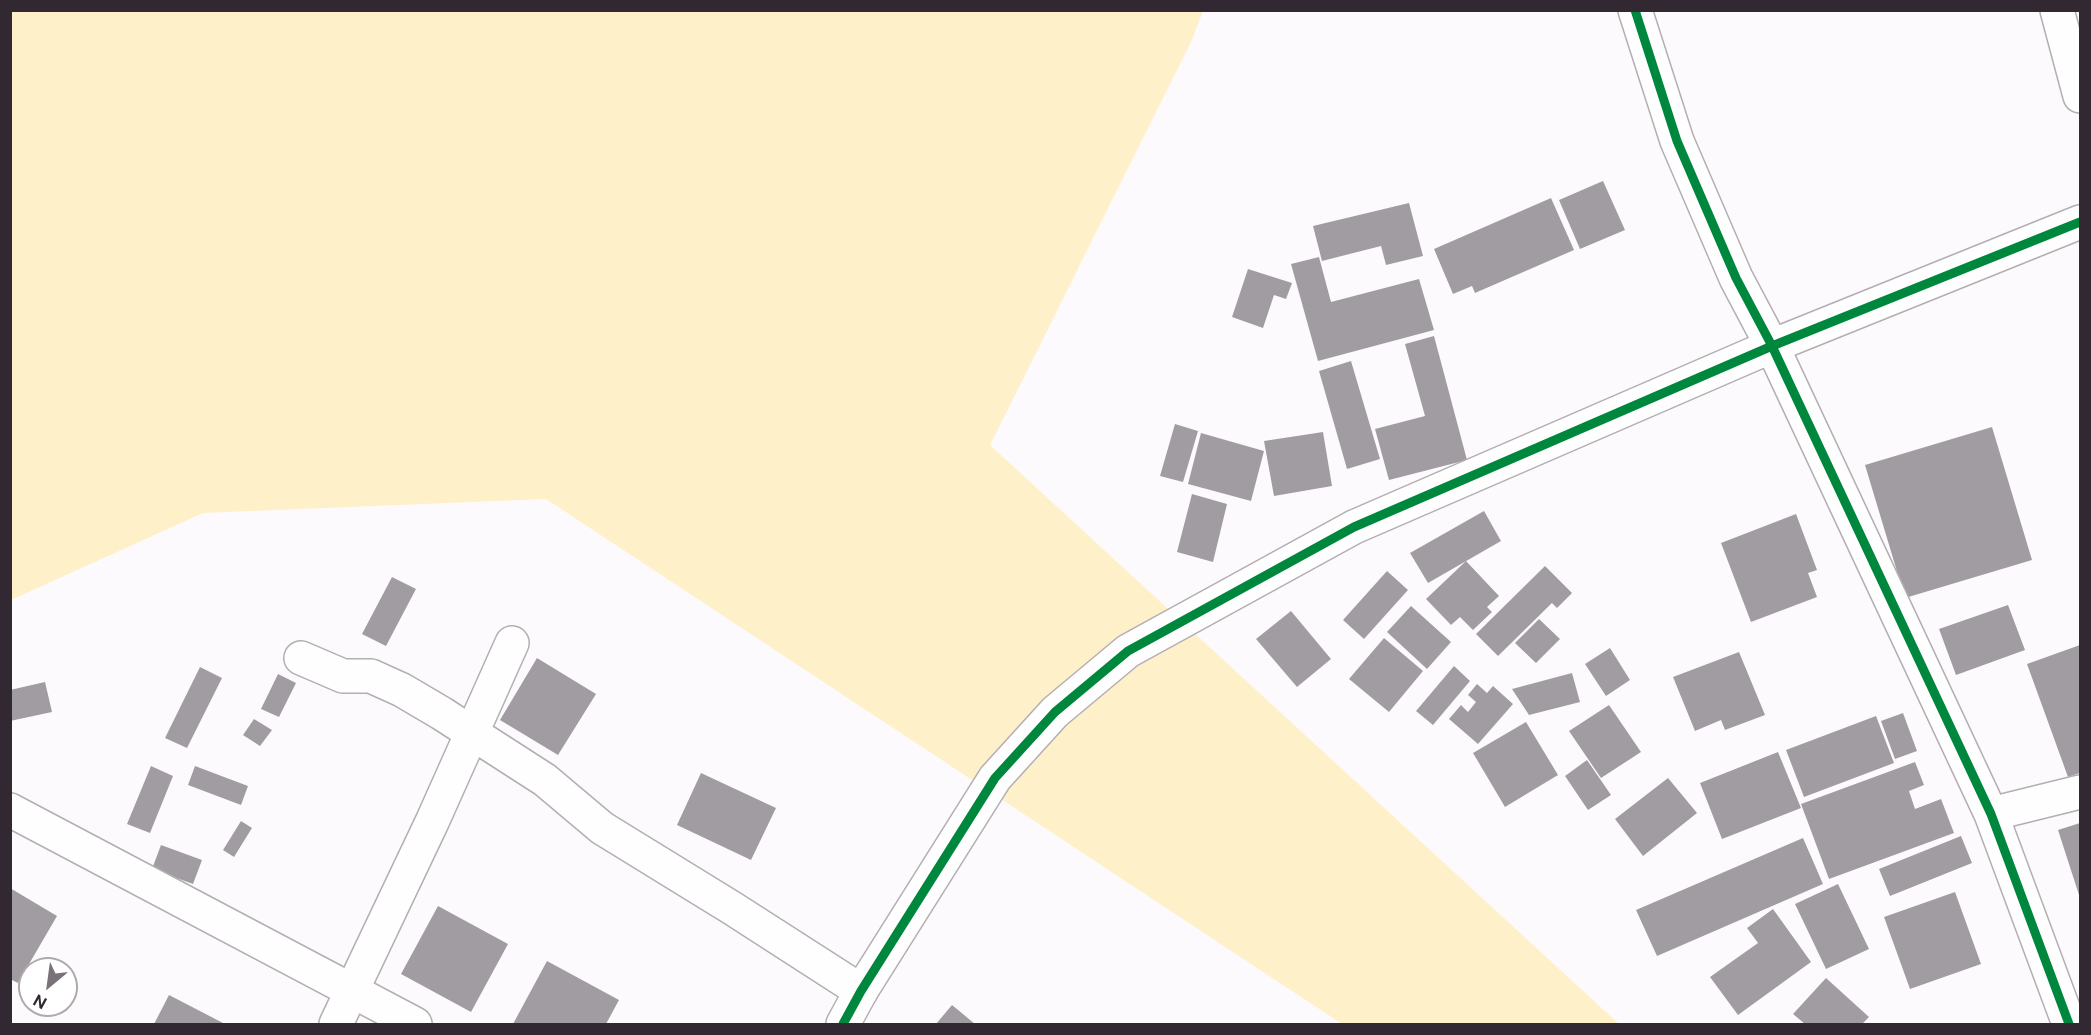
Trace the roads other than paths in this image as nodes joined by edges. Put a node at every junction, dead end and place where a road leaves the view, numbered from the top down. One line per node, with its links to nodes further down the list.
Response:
1 (1635, 10): 5 (street)
2 (2057, 10): 3 (street)
3 (2080, 96)
4 (2080, 222): 5 (street)
5 (1772, 346): 11 (street); 13 (street)
6 (512, 643): 8 (street)
7 (301, 658): 8 (street)
8 (471, 734): 12 (street); 13 (street)
9 (2080, 792): 11 (street)
10 (10, 810): 12 (street)
11 (1991, 814): 17 (street)
12 (352, 990): 14 (street); 15 (street)
13 (861, 992): 16 (street)
14 (336, 1024)
15 (415, 1024)
16 (843, 1024)
17 (2069, 1024)

